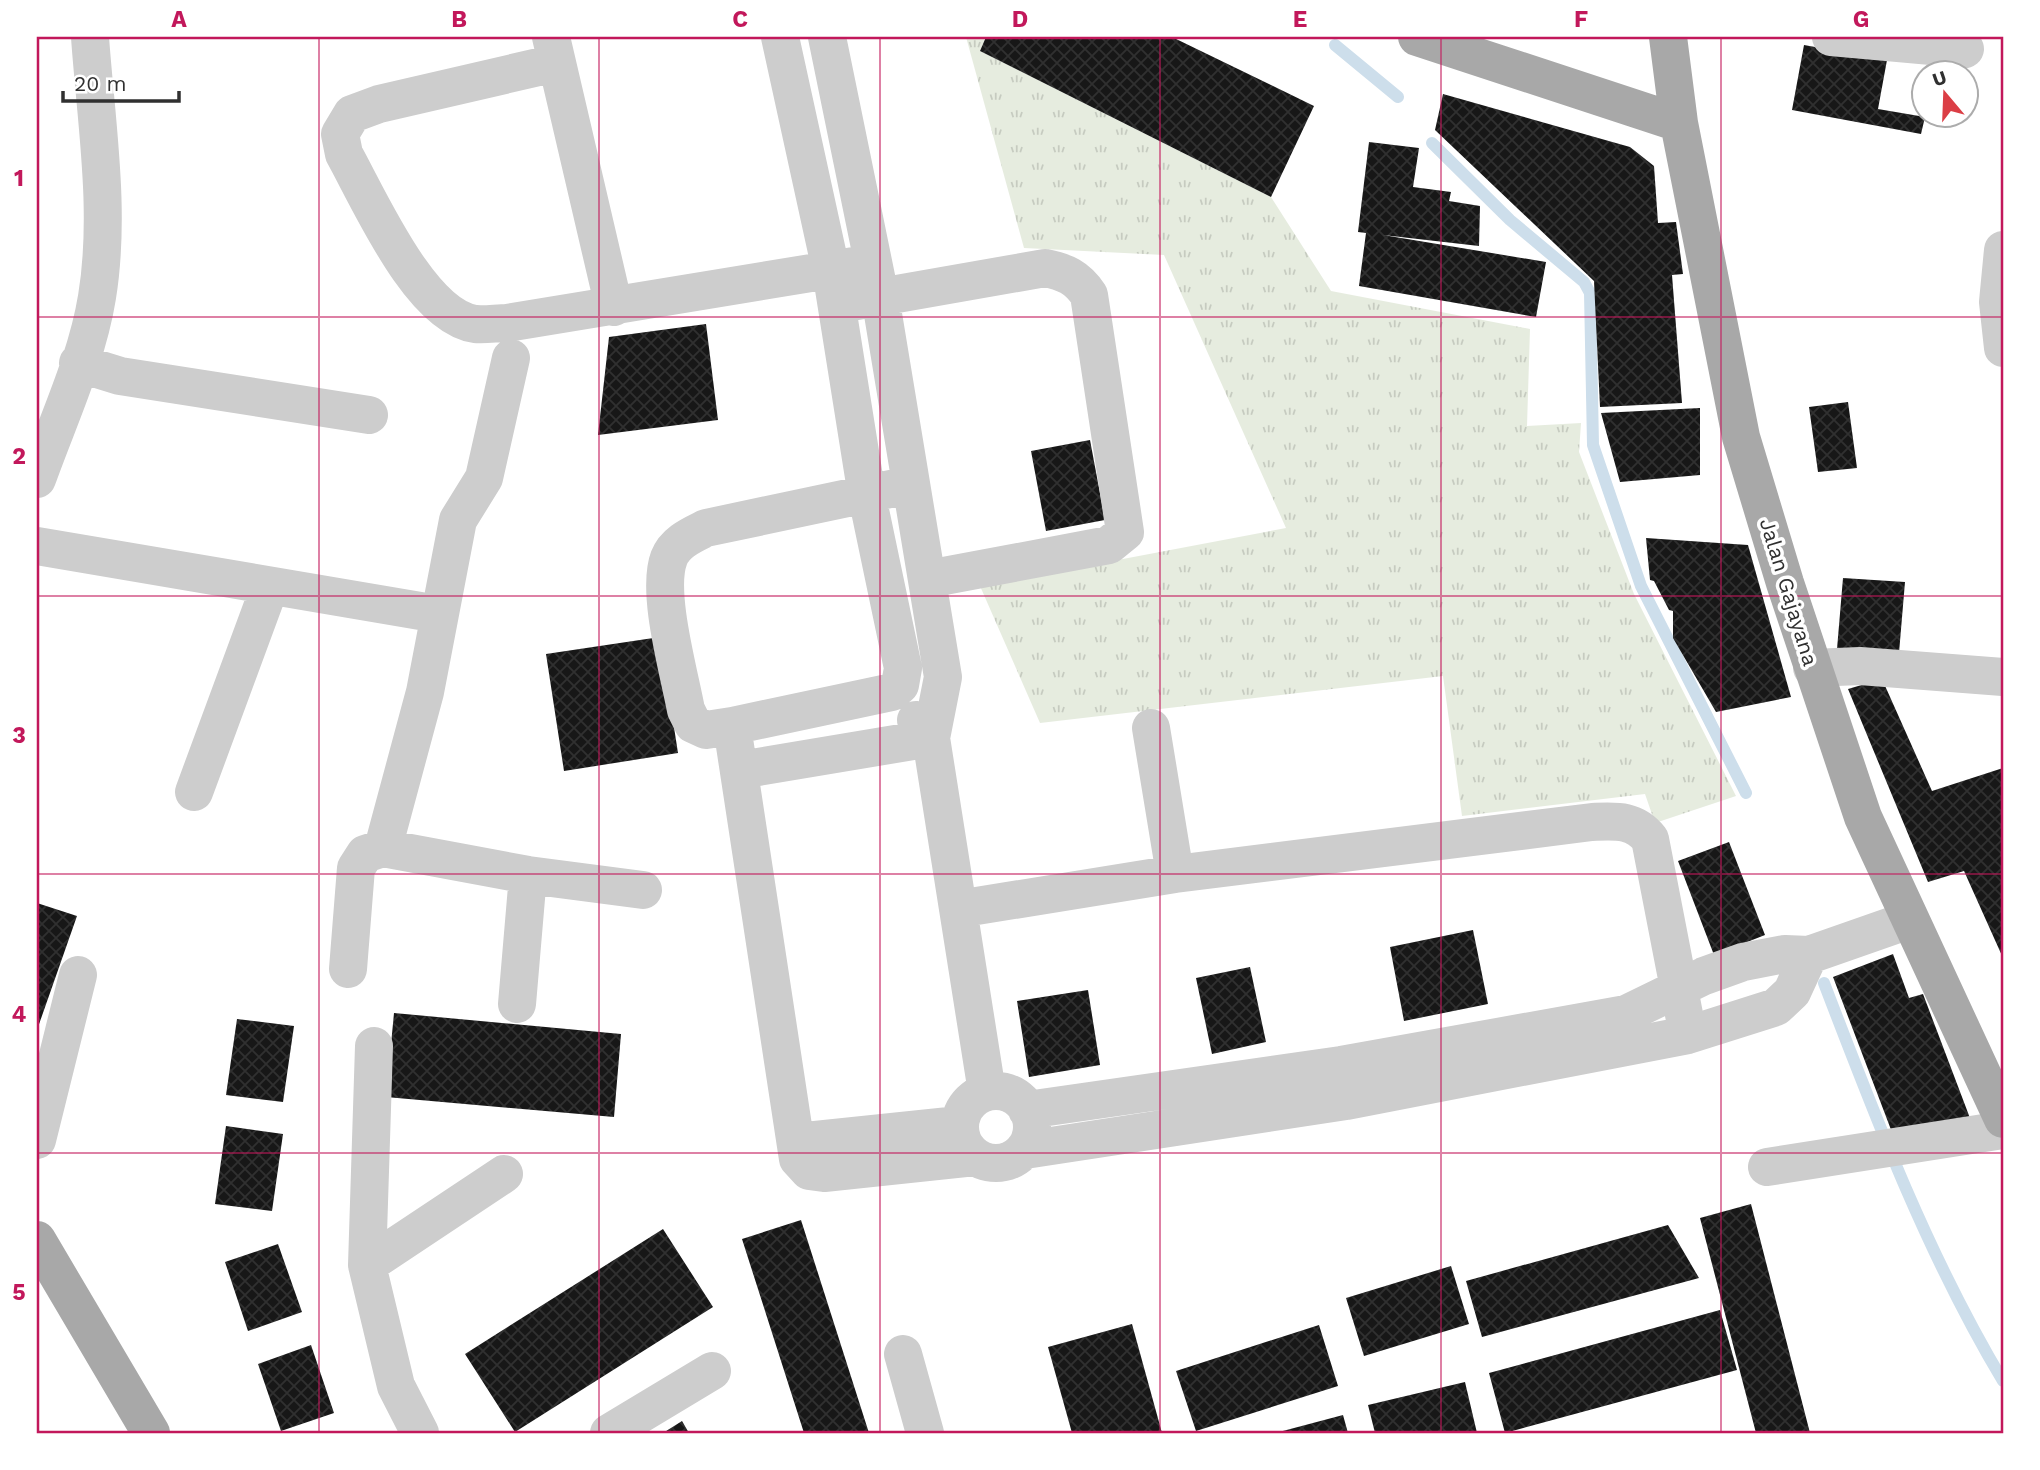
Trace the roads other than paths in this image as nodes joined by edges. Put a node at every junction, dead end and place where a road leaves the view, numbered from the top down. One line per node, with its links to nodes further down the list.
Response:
1 (90, 37): 16 (street)
2 (780, 37): 12 (street)
3 (827, 37): 11 (street)
4 (1417, 37): 9 (main road)
5 (1668, 37): 9 (main road, Jalan Gajayana)
6 (1831, 37): 7 (street)
7 (1965, 49)
8 (554, 50): 13 (street); 13 (street)
9 (1679, 123): 27 (main road, Jalan Gajayana)
10 (2003, 250): 14 (street)
11 (876, 279): 12 (street); 19 (street); 24 (street)
12 (833, 288): 13 (street); 20 (street)
13 (614, 307)
14 (2003, 348)
15 (511, 358): 26 (street)
16 (79, 363): 17 (street); 18 (street)
17 (369, 415)
18 (37, 479)
19 (909, 485): 20 (street); 21 (street)
20 (867, 496): 22 (street); 30 (street)
21 (918, 531): 22 (street); 24 (street)
22 (876, 540): 29 (street)
23 (37, 546): 25 (street)
24 (928, 579): 32 (street)
25 (270, 586): 26 (street); 34 (street)
26 (438, 614): 35 (street)
27 (1812, 668): 28 (street); 40 (main road, Jalan Gajayana)
28 (2003, 677)
29 (892, 692): 30 (street); 32 (street)
30 (733, 726): 33 (street)
31 (1151, 728): 36 (street)
32 (931, 738): 33 (street); 39 (street)
33 (740, 770): 54 (street)
34 (194, 792)
35 (383, 848): 37 (street); 42 (street)
36 (1175, 874): 39 (street); 44 (street)
37 (528, 875): 38 (street); 45 (street)
38 (643, 890)
39 (958, 909): 49 (street)
40 (1909, 920): 41 (street); 51 (main road, Jalan Gajayana)
41 (1809, 955): 44 (street); 46 (street)
42 (348, 969)
43 (78, 975): 53 (street)
44 (1678, 990): 46 (street); 48 (street)
45 (517, 1004)
46 (1688, 1035): 48 (street)
47 (374, 1046): 59 (street)
48 (1343, 1083): 50 (street); 55 (street)
49 (987, 1092): 50 (street); 54 (street)
50 (1027, 1110): 55 (street)
51 (2003, 1119)
52 (2003, 1130): 56 (street)
53 (37, 1140)
54 (967, 1141): 55 (street)
55 (1025, 1150)
56 (1768, 1167)
57 (504, 1174): 59 (street)
58 (37, 1240): 62 (main road)
59 (367, 1265): 63 (street)
60 (902, 1354): 65 (street)
61 (712, 1371): 64 (street)
62 (151, 1433)
63 (420, 1433)
64 (609, 1433)
65 (925, 1433)

